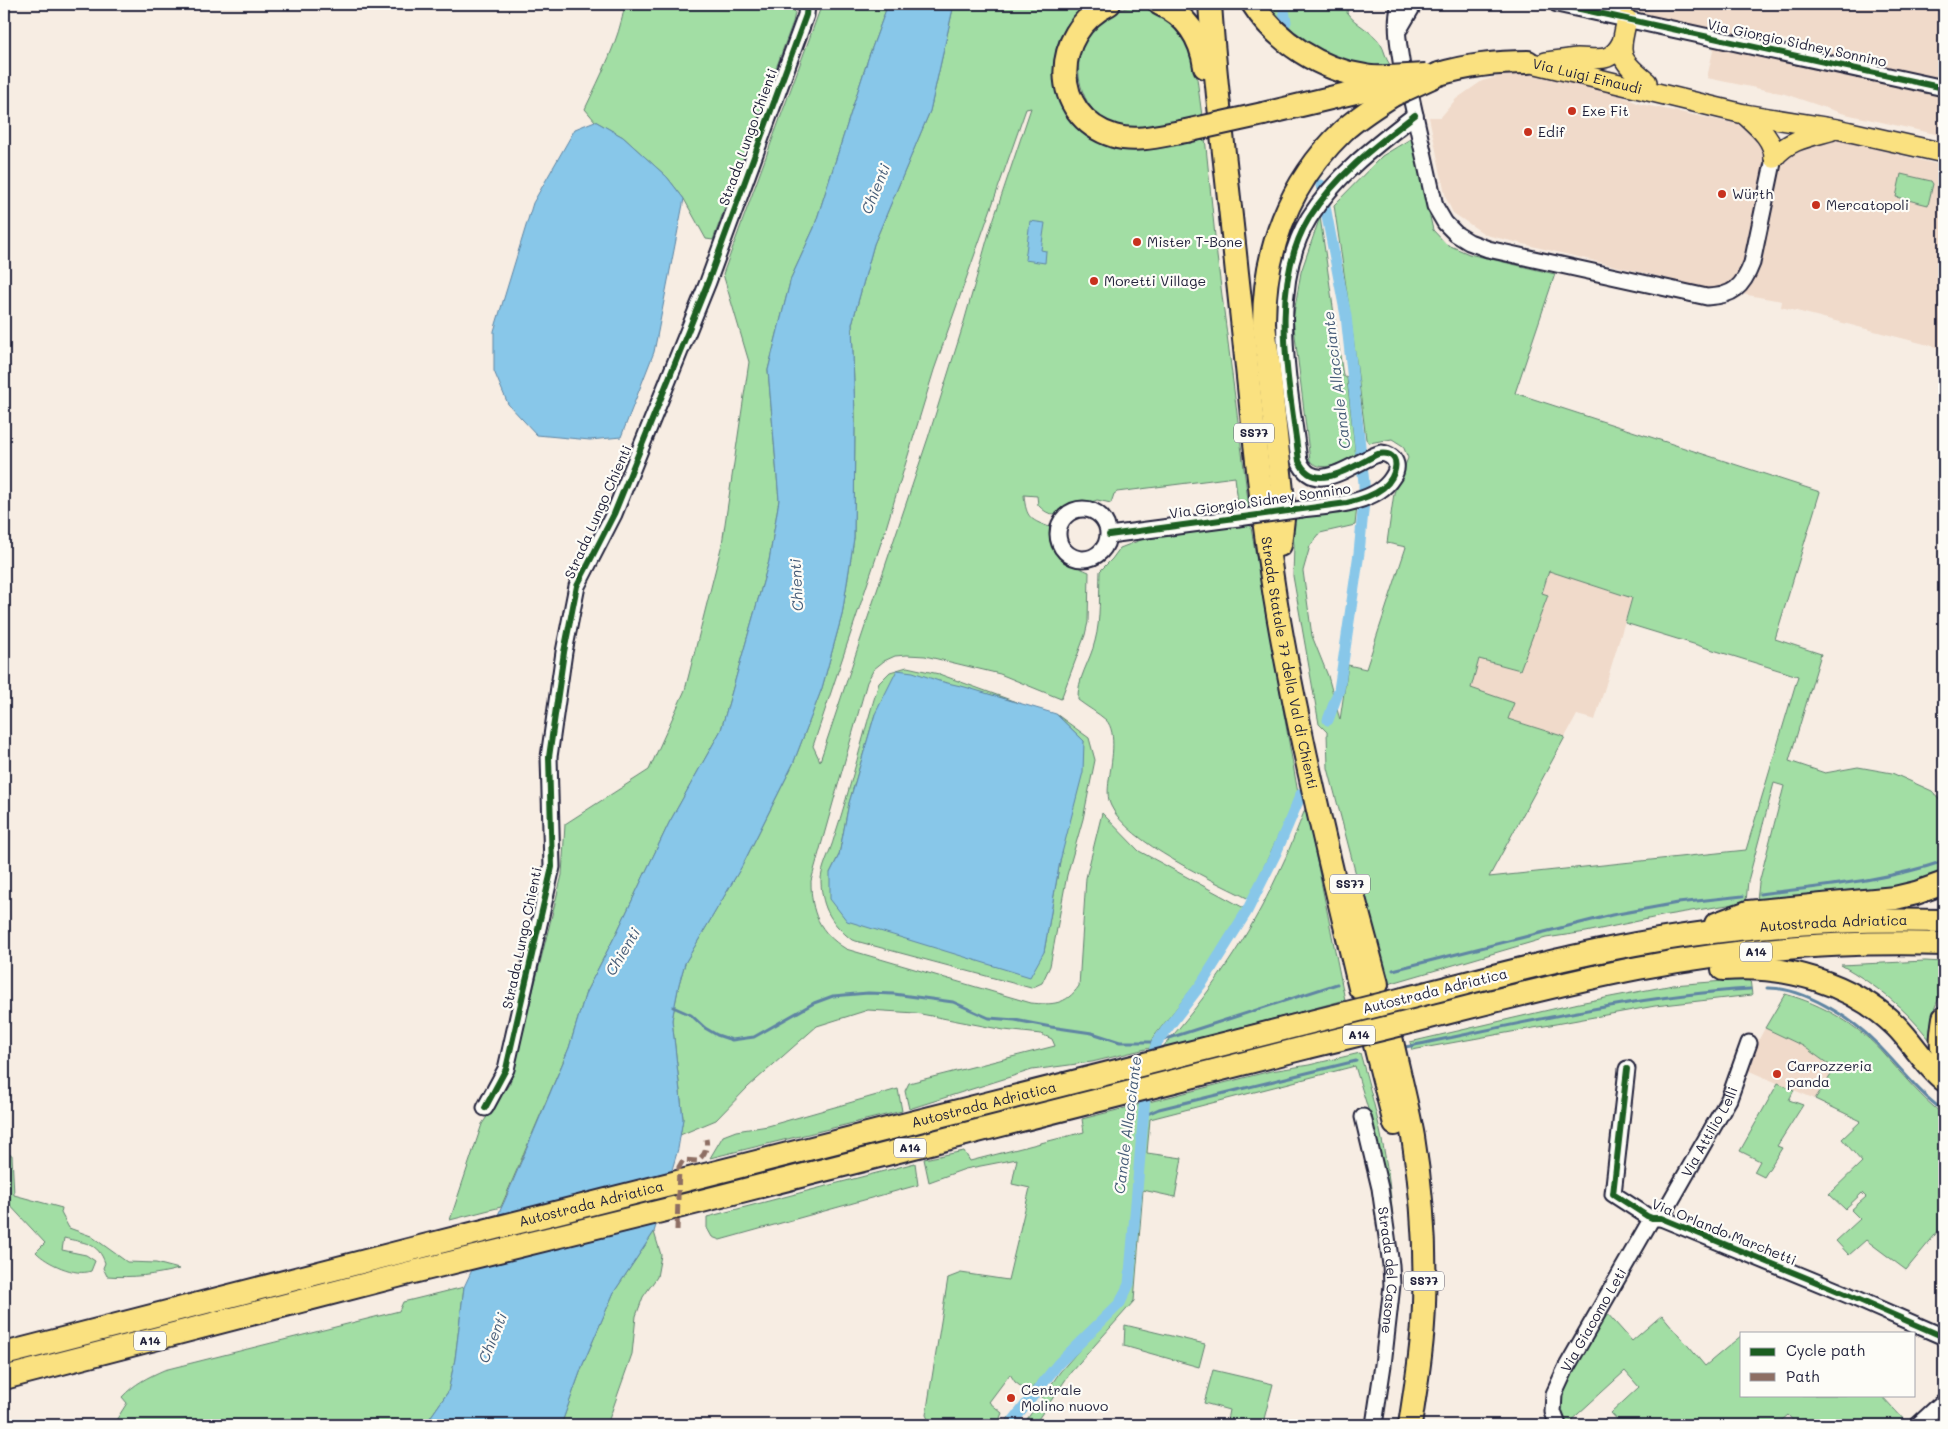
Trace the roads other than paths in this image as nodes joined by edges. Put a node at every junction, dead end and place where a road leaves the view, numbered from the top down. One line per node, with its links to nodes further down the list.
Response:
1 (807, 4): 38 (street, Strada Lungo Chienti)
2 (1109, 4): 15 (highway, bridge)
3 (1160, 4): 23 (highway)
4 (1210, 4): 23 (highway, Strada Statale 77 della Val di Chienti / SS77)
5 (1224, 4): 25 (highway, Strada Statale 77 della Val di Chienti / SS77)
6 (1253, 4): 15 (highway)
7 (1400, 4): 11 (street)
8 (1414, 4): 11 (street)
9 (1557, 4): 10 (street, Via Giorgio Sidney Sonnino)
10 (1627, 19): 12 (main road); 16 (street, Via Giorgio Sidney Sonnino)
11 (1398, 34): 15 (street)
12 (1622, 42): 13 (main road); 14 (main road)
13 (1537, 62): 14 (main road, Via Luigi Einaudi); 15 (highway, bridge); 17 (main road, Via Luigi Einaudi)
14 (1647, 82): 20 (main road, Via Luigi Einaudi)
15 (1397, 84): 18 (street); 25 (highway)
16 (1944, 88)
17 (1744, 114): 19 (main road, Via Luigi Einaudi); 22 (main road)
18 (1415, 115): 22 (street); 24 (street, Via Giorgio Sidney Sonnino, bridge)
19 (1837, 129): 21 (main road, Via Luigi Einaudi); 22 (main road)
20 (1944, 140)
21 (1944, 153)
22 (1774, 158)
23 (1238, 274): 26 (highway, Strada Statale 77 della Val di Chienti / SS77)
24 (1109, 535)
25 (1280, 545): 26 (highway, Strada Statale 77 della Val di Chienti / SS77)
26 (1306, 728): 32 (highway, Strada Statale 77 della Val di Chienti / SS77)
27 (1944, 882): 29 (highway)
28 (1944, 921): 29 (highway, Autostrada Adriatica / A14)
29 (1674, 939): 42 (highway, Autostrada Adriatica / A14, bridge)
30 (1944, 944): 31 (highway, Autostrada Adriatica / A14)
31 (1571, 982): 37 (highway); 43 (highway, Autostrada Adriatica / A14, bridge)
32 (1369, 986)
33 (1944, 1018): 35 (highway)
34 (1749, 1044): 40 (street, Via Attilio Lelli)
35 (1944, 1058)
36 (1627, 1069): 40 (street, Via Orlando Marchetti)
37 (1944, 1080)
38 (485, 1108)
39 (1363, 1117): 45 (street, Strada del Casone)
40 (1657, 1218): 41 (street, Via Orlando Marchetti); 48 (street, Via Giacomo Leti)
41 (1944, 1337)
42 (4, 1354)
43 (4, 1378)
44 (1944, 1402): 49 (street)
45 (1374, 1425)
46 (1397, 1425): 47 (highway, SS77)
47 (1410, 1425)
48 (1558, 1425)
49 (1918, 1425)

